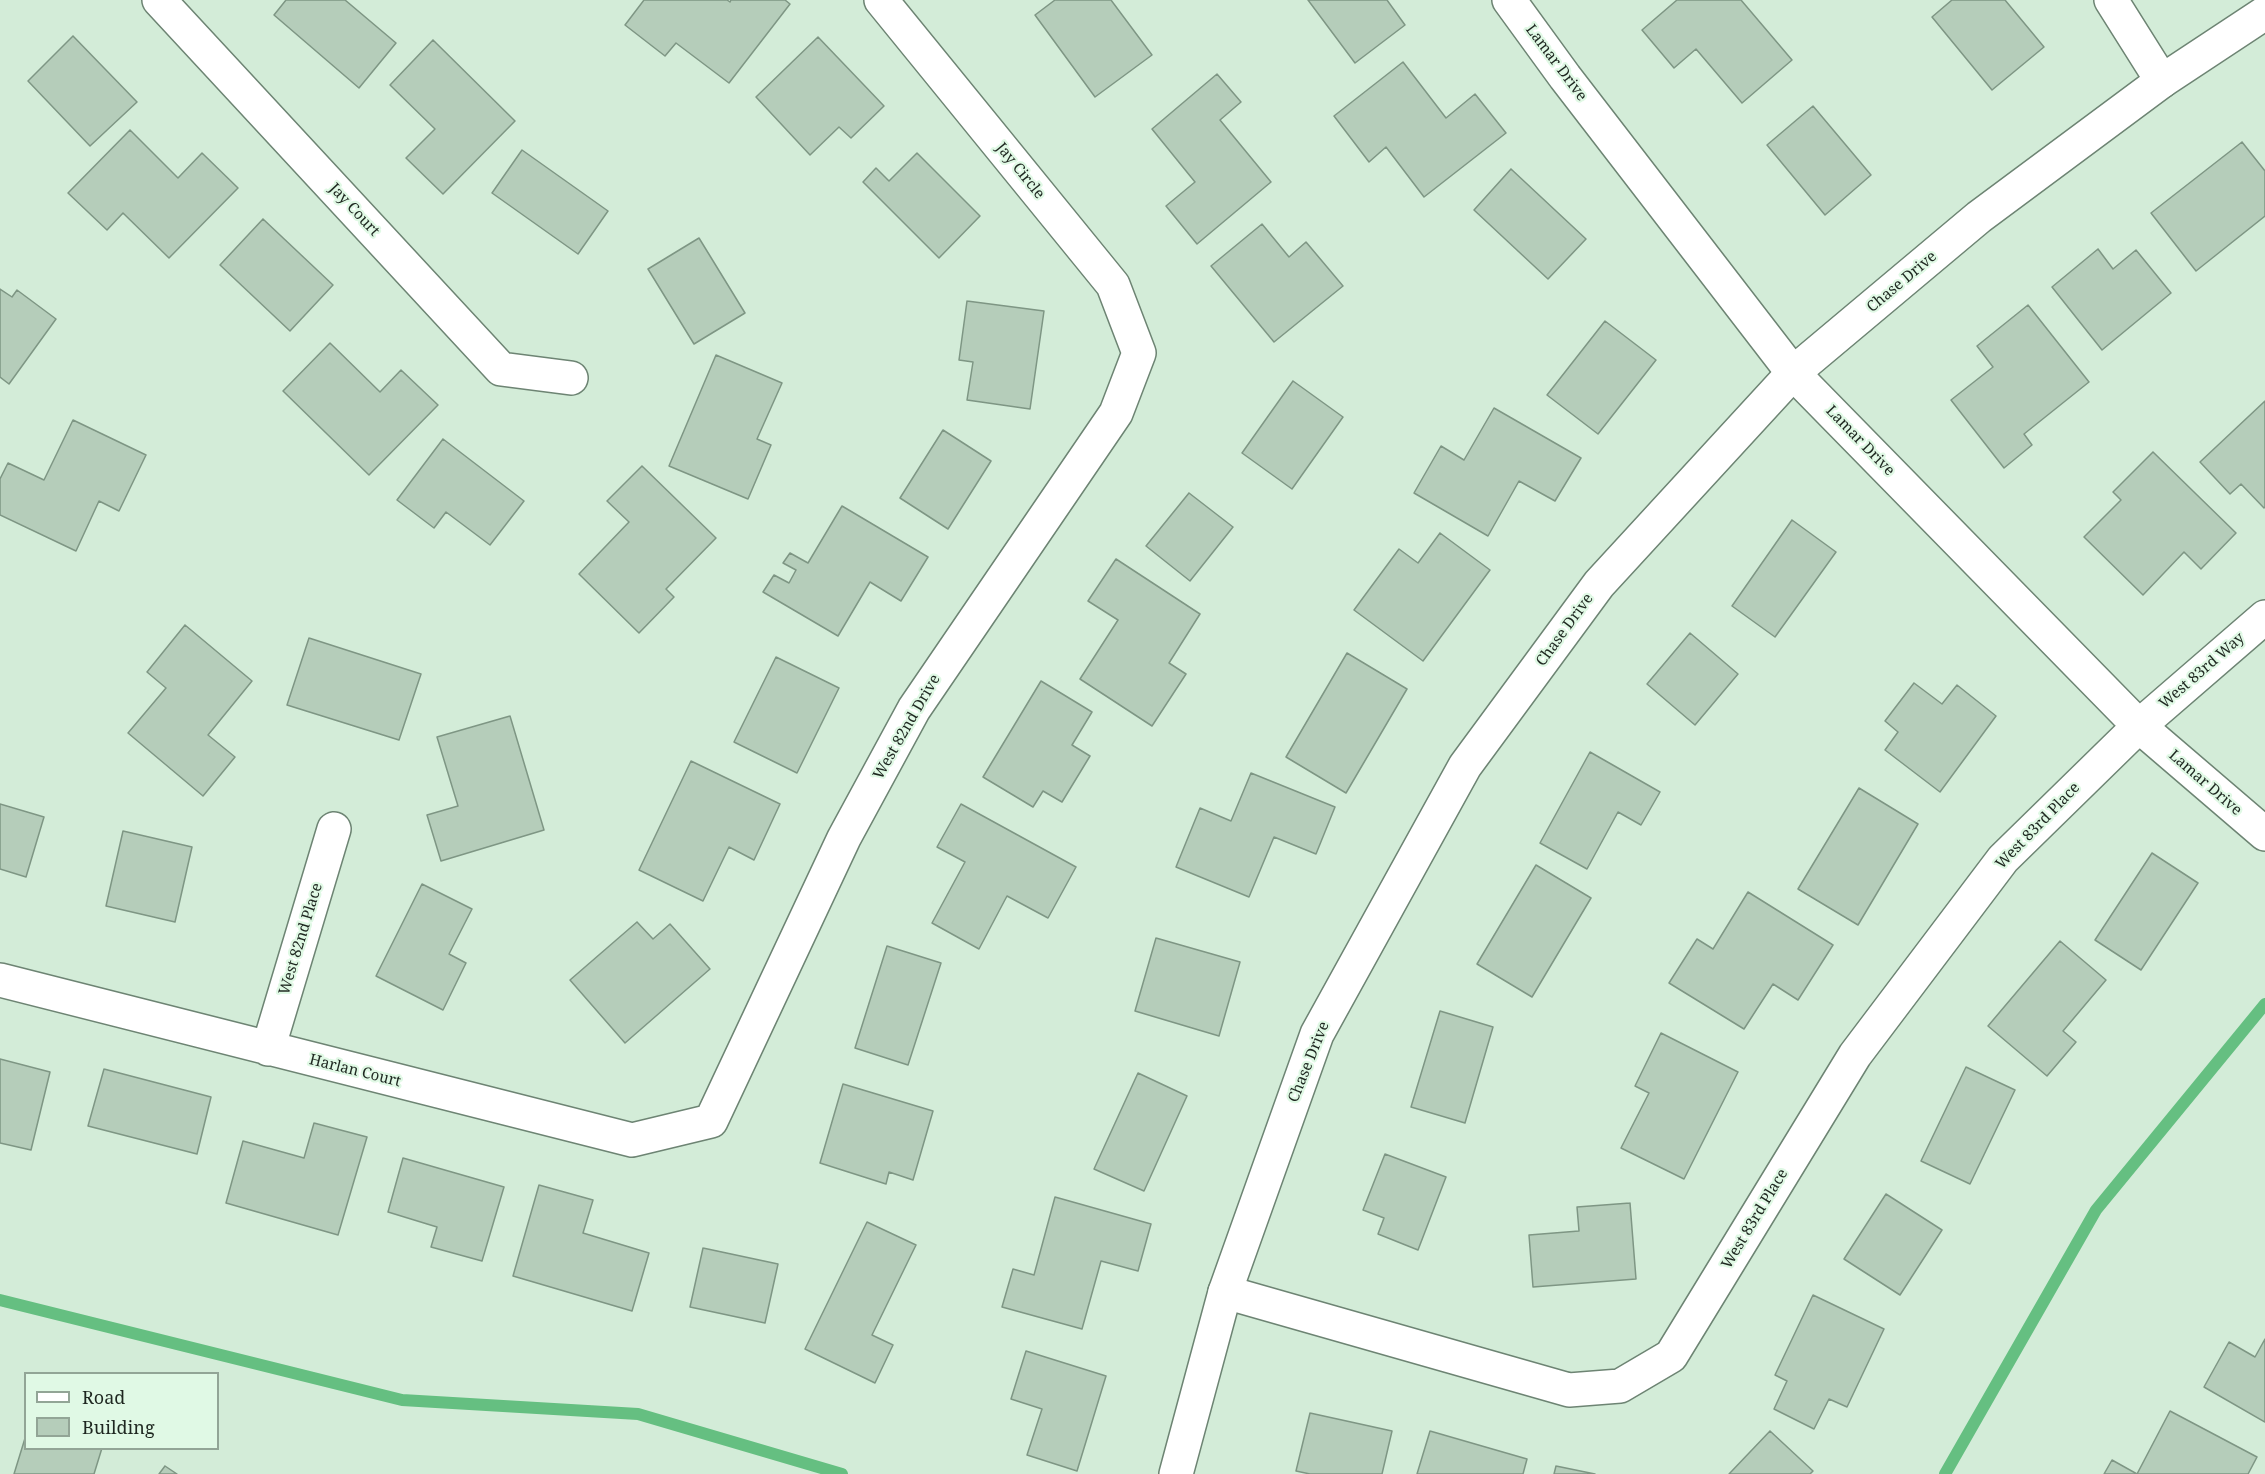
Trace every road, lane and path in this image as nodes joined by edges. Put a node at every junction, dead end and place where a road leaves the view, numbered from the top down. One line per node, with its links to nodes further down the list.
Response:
1 (159, 0): 9 (street, Jay Court)
2 (881, 0): 7 (street, Jay Circle)
3 (1509, 0): 8 (street, Lamar Drive)
4 (2111, 0): 6 (street)
5 (2265, 13): 6 (street, Chase Drive)
6 (2162, 81): 8 (street, Chase Drive)
7 (1139, 353): 16 (street, West 82nd Drive)
8 (1793, 373): 11 (street, Lamar Drive); 17 (street, Chase Drive)
9 (571, 378)
10 (2265, 617): 11 (street, West 83rd Way)
11 (2139, 726): 13 (street, Lamar Drive); 17 (street, West 83rd Place)
12 (334, 829): 15 (street, West 82nd Place)
13 (2265, 834)
14 (0, 980): 15 (street, Harlan Court)
15 (268, 1049): 16 (street, Harlan Court)
16 (711, 1121)
17 (1225, 1292): 18 (street, Chase Drive)
18 (1176, 1474)

